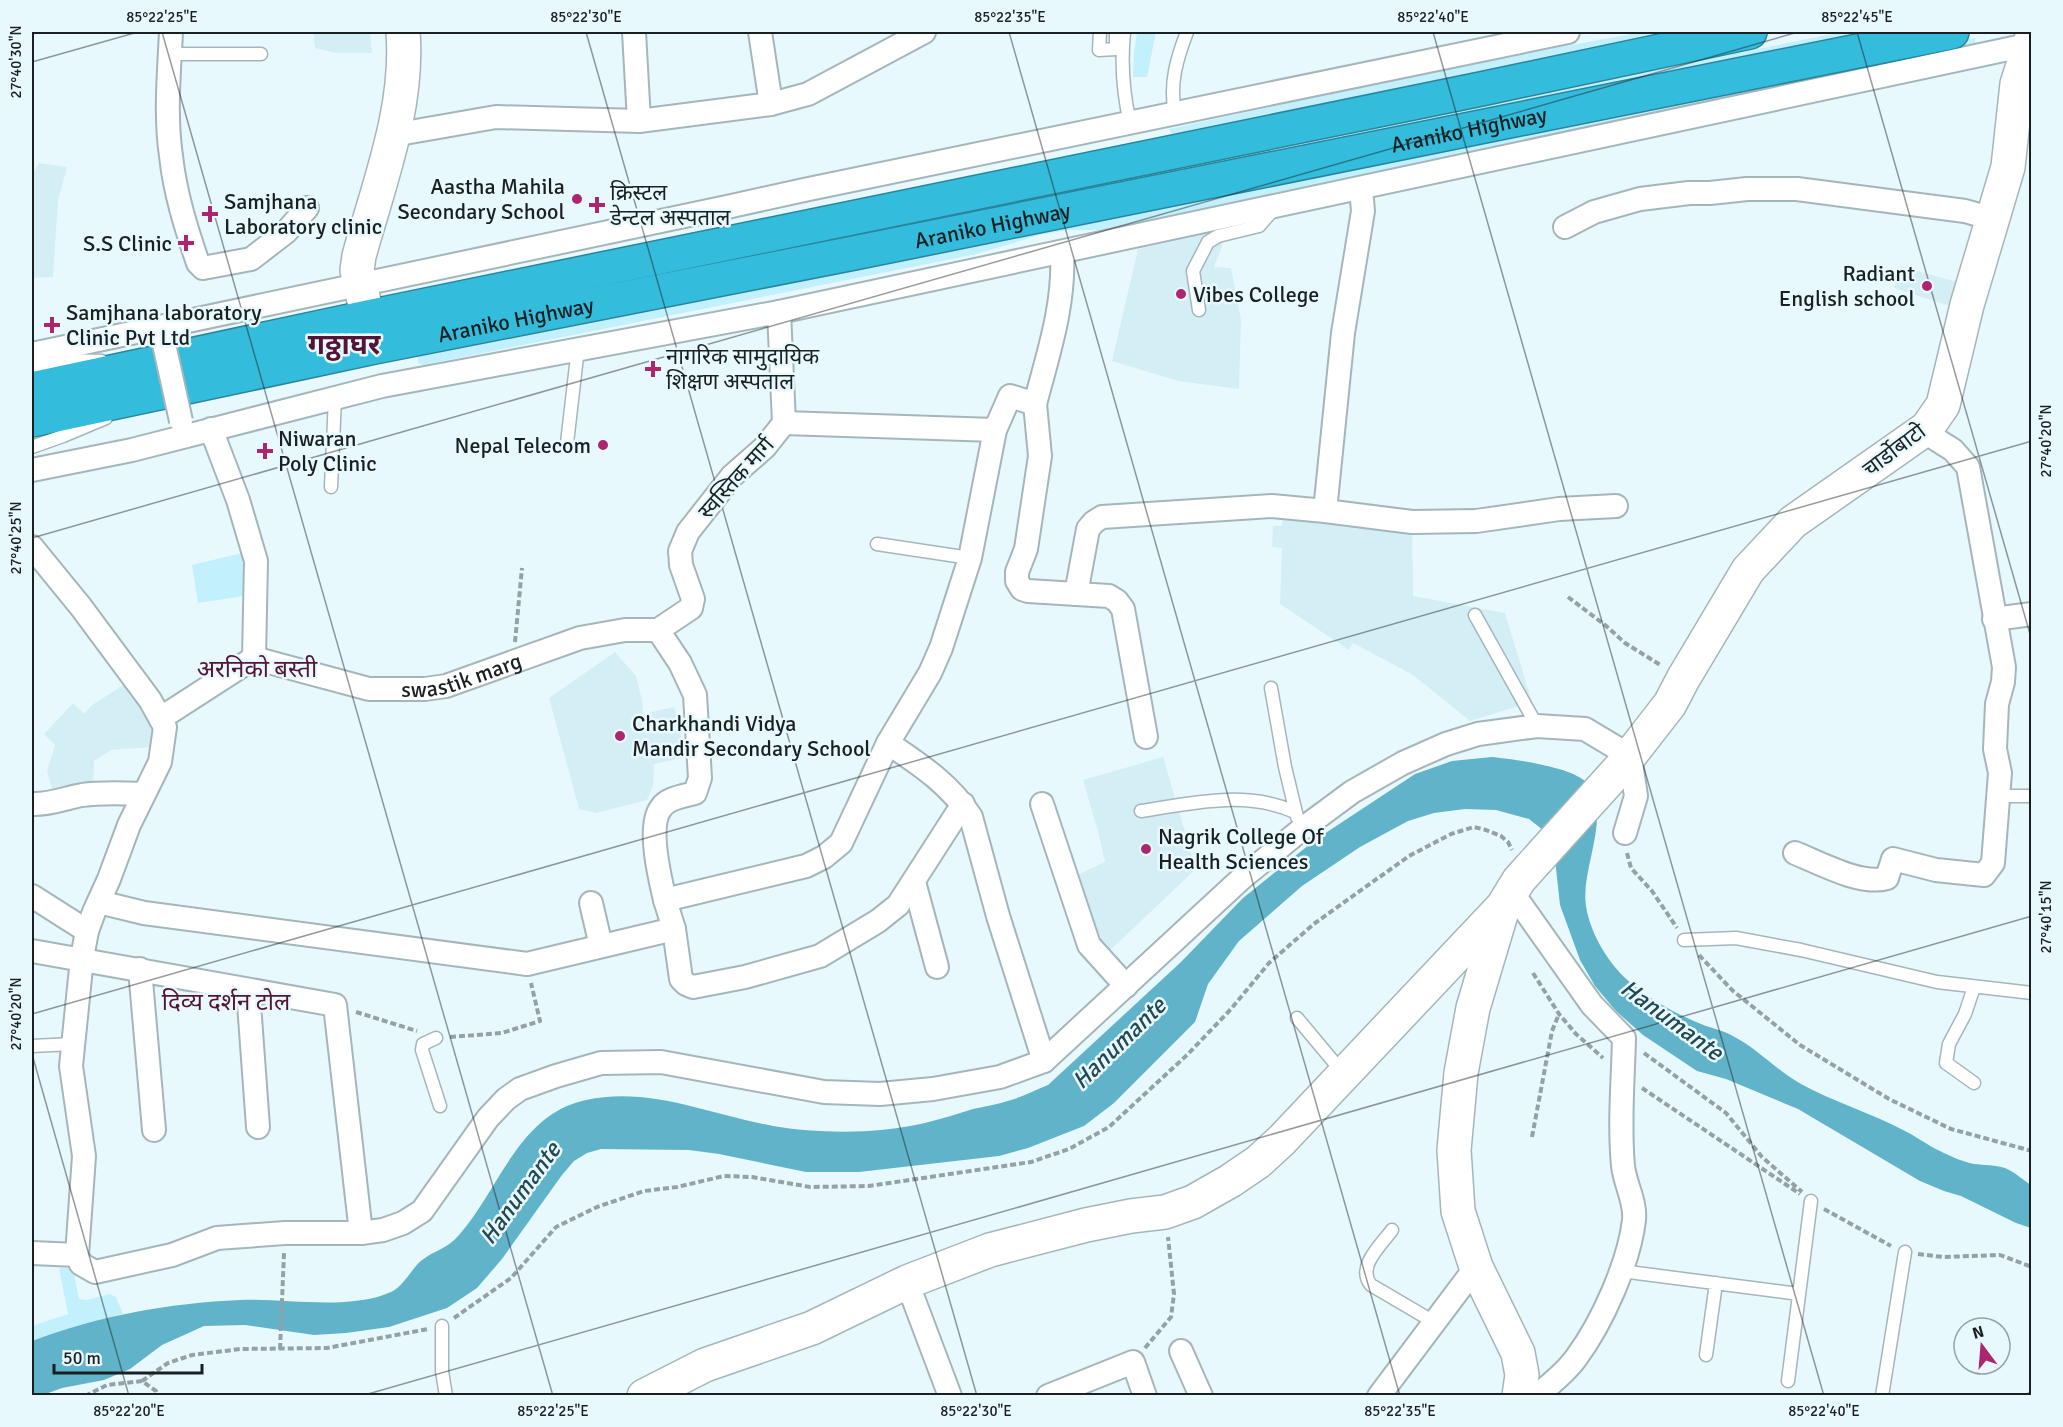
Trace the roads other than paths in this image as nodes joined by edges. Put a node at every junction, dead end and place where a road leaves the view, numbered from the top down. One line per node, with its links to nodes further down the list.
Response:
1 (404, 32): 19 (street)
2 (634, 32): 17 (street)
3 (760, 32): 15 (street)
4 (924, 32): 15 (street)
5 (1100, 32): 6 (lane)
6 (1116, 32)
7 (1124, 32): 18 (lane)
8 (1187, 32): 16 (lane)
9 (1568, 32): 16 (street)
10 (1750, 32): 29 (highway, Araniko Highway)
11 (1952, 32): 29 (highway, Araniko Highway)
12 (2031, 42): 20 (street); 23 (street, चार्डोबाटो)
13 (171, 43): 14 (lane); 22 (street)
14 (261, 54)
15 (771, 104): 17 (street)
16 (1175, 113): 18 (street)
17 (639, 121): 19 (street)
18 (1130, 123): 26 (street)
19 (393, 135): 26 (street)
20 (1361, 189): 21 (street); 50 (street)
21 (1276, 206): 25 (street); 27 (lane)
22 (307, 208)
23 (1993, 219): 24 (street); 42 (street, चार्डोबाटो)
24 (1565, 227)
25 (1062, 252): 28 (street); 38 (street)
26 (360, 284): 29 (street); 32 (street)
27 (1198, 310)
28 (779, 312): 30 (street); 41 (street)
29 (371, 332): 31 (highway, Araniko Highway); 34 (street); 36 (highway, Araniko Highway)
30 (578, 348): 34 (street); 45 (lane)
31 (162, 353): 33 (lane); 35 (highway, Araniko Highway); 40 (street, bridge)
32 (32, 354)
33 (32, 367)
34 (381, 386): 37 (street)
35 (32, 389)
36 (176, 389): 39 (highway, Araniko Highway); 46 (lane)
37 (335, 398): 43 (street); 48 (lane)
38 (1035, 404): 44 (street); 54 (street)
39 (32, 420)
40 (181, 421)
41 (784, 423): 44 (street); 58 (street, स्वस्तिक मार्ग)
42 (1927, 428): 57 (street); 65 (street, चार्डोबाटो)
43 (211, 429): 47 (street); 59 (street)
44 (996, 430): 53 (street)
45 (567, 443)
46 (32, 447)
47 (32, 470)
48 (331, 487)
49 (1616, 506): 50 (street)
50 (1325, 512): 54 (street)
51 (877, 544): 53 (lane)
52 (32, 547): 61 (street)
53 (970, 558): 64 (street)
54 (1076, 594): 63 (street)
55 (2031, 614): 57 (street)
56 (1475, 615): 62 (lane)
57 (1994, 619): 67 (street)
58 (658, 630): 59 (street, swastik marg); 79 (street)
59 (254, 658): 61 (street)
60 (1271, 688): 73 (lane)
61 (161, 718): 66 (street)
62 (1537, 726): 65 (street); 73 (street)
63 (1146, 737)
64 (888, 742): 70 (street); 79 (street)
65 (1625, 761): 74 (street); 77 (street, चार्डोबाटो)
66 (143, 794): 69 (street); 80 (street)
67 (1998, 796): 68 (lane); 75 (street)
68 (2031, 796)
69 (32, 804)
70 (963, 804): 76 (street); 98 (street)
71 (1042, 804): 90 (street)
72 (1141, 811): 73 (lane)
73 (1299, 820): 90 (street)
74 (1625, 833)
75 (1795, 853)
76 (914, 882): 82 (street); 88 (street)
77 (1516, 886): 99 (street, चार्डोबाटो); 110 (street); 111 (street)
78 (32, 896): 83 (street)
79 (665, 900): 82 (street)
80 (99, 902): 83 (street); 85 (street)
81 (591, 903): 85 (street)
82 (674, 929): 85 (street)
83 (87, 931): 87 (street)
84 (1684, 940): 91 (lane)
85 (601, 946)
86 (32, 951): 87 (street)
87 (82, 958): 89 (street); 96 (street)
88 (937, 968)
89 (140, 969): 92 (street); 103 (street)
90 (1126, 986): 98 (street)
91 (1974, 987): 93 (lane); 100 (lane)
92 (248, 990): 102 (street); 106 (street)
93 (2031, 993)
94 (1297, 1018): 99 (lane)
95 (436, 1038): 101 (lane)
96 (72, 1044): 97 (lane); 109 (street)
97 (32, 1046)
98 (1044, 1061): 106 (street)
99 (1343, 1074): 112 (street, चार्डोबाटो)
100 (1974, 1083)
101 (440, 1106)
102 (258, 1127)
103 (154, 1130)
104 (1811, 1202): 114 (lane)
105 (1392, 1230): 115 (lane)
106 (361, 1233): 109 (street)
107 (1905, 1252): 128 (lane)
108 (32, 1253): 109 (street)
109 (77, 1255)
110 (1476, 1267): 115 (street); 120 (street)
111 (1621, 1271): 113 (lane); 120 (street)
112 (907, 1282): 121 (street, चार्डोबाटो); 123 (street)
113 (1716, 1283): 114 (lane); 118 (lane)
114 (1799, 1294): 119 (lane)
115 (1434, 1322): 127 (street)
116 (442, 1326): 122 (lane)
117 (1181, 1351): 126 (street)
118 (1706, 1355)
119 (1788, 1381)
120 (1520, 1392)
121 (652, 1394)
122 (446, 1395)
123 (950, 1395)
124 (1048, 1395): 125 (street)
125 (1145, 1395)
126 (1201, 1395)
127 (1379, 1395)
128 (1882, 1395)

